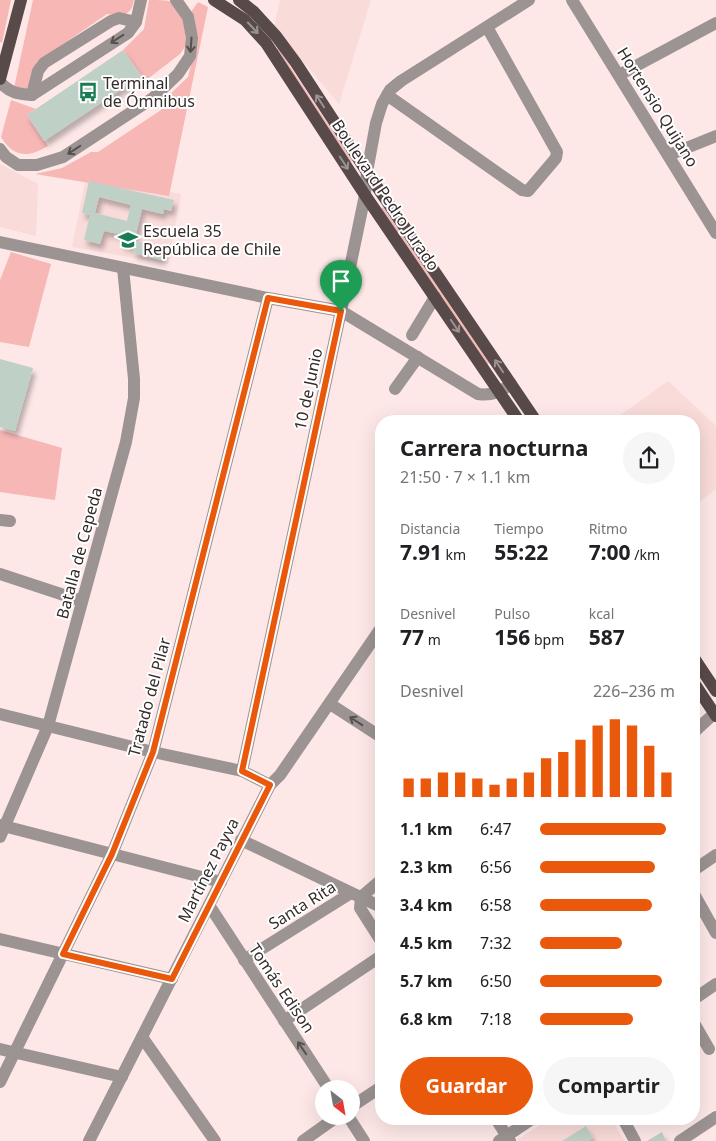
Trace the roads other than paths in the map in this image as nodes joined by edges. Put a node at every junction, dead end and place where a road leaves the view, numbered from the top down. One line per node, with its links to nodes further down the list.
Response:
1 (21, 0): 13 (main road)
2 (141, 0): 8 (street)
3 (176, 0): 17 (street, one-way to 17)
4 (239, 0): 11 (main road, Boulevard Pedro Jurado)
5 (529, 0): 10 (street, 10 de Junio)
6 (572, 0): 12 (street, Hortensio Quijano)
7 (217, 1): 11 (main road, Boulevard Pedro Jurado, one-way to 11)
8 (136, 22): 14 (street, one-way to 14); 14 (street)
9 (716, 22): 12 (street)
10 (487, 27): 15 (street, 10 de Junio); 15 (street)
11 (275, 45): 19 (main road, Boulevard Pedro Jurado, one-way to 11); 20 (main road, Boulevard Pedro Jurado, one-way to 20)
12 (619, 75): 18 (street, Hortensio Quijano)
13 (0, 81): 14 (street)
14 (32, 95)
15 (387, 95): 19 (street, 10 de Junio)
16 (716, 136): 18 (street)
17 (0, 149)
18 (669, 155): 21 (street, Hortensio Quijano)
19 (367, 172): 20 (street, 10 de Junio); 29 (main road, Boulevard Pedro Jurado, one-way to 19)
20 (365, 195): 24 (main road, Boulevard Pedro Jurado); 26 (street, 10 de Junio)
21 (716, 233)
22 (0, 242): 23 (street)
23 (123, 268): 25 (street); 35 (street, Batalla de Cepeda)
24 (435, 297): 27 (street); 31 (main road, Boulevard Pedro Jurado, one-way to 31)
25 (268, 298): 26 (street); 46 (street, Tratado del Pilar)
26 (341, 311): 28 (street); 47 (street, 10 de Junio)
27 (412, 335)
28 (418, 357): 30 (street); 31 (street)
29 (511, 384): 31 (street); 33 (main road, Boulevard Pedro Jurado)
30 (395, 388)
31 (499, 392): 32 (main road, Boulevard Pedro Jurado)
32 (514, 415)
33 (532, 415)
34 (0, 574): 35 (street)
35 (82, 601): 43 (street, Batalla de Cepeda)
36 (375, 637): 40 (street, Martínez Payva)
37 (700, 667): 39 (main road)
38 (700, 691): 42 (main road)
39 (716, 691)
40 (330, 704): 45 (street, one-way to 40); 48 (street, Martínez Payva)
41 (0, 714): 43 (street)
42 (715, 714): 44 (street)
43 (48, 726): 46 (street); 49 (street, Batalla de Cepeda)
44 (700, 727)
45 (375, 733)
46 (153, 752): 47 (street); 51 (street, Tratado del Pilar)
47 (242, 771): 48 (street)
48 (270, 785): 50 (street, Martínez Payva)
49 (2, 829): 51 (street)
50 (241, 840): 54 (street, Martínez Payva); 56 (street)
51 (112, 854): 54 (street); 63 (street, Tratado del Pilar)
52 (716, 855): 53 (street)
53 (700, 866)
54 (221, 882): 58 (street, Martínez Payva)
55 (375, 884): 56 (street, Santa Rita)
56 (356, 895): 57 (street); 60 (street); 64 (street, Santa Rita)
57 (375, 904)
58 (209, 905): 64 (street, Tomás Edison); 66 (street, Martínez Payva)
59 (700, 905): 61 (street)
60 (375, 932)
61 (716, 933)
62 (0, 939): 63 (street)
63 (63, 954): 66 (street); 74 (street, Tratado del Pilar)
64 (244, 960): 69 (street, Tomás Edison)
65 (375, 960): 69 (street)
66 (172, 979): 71 (street, Martínez Payva)
67 (716, 984): 68 (street)
68 (700, 995)
69 (284, 1021): 76 (street, Tomás Edison, one-way to 69)
70 (700, 1033): 73 (street)
71 (142, 1037): 75 (street, Martínez Payva); 88 (street)
72 (0, 1049): 74 (street)
73 (709, 1049)
74 (14, 1052): 75 (street); 77 (street, Tratado del Pilar)
75 (122, 1077): 87 (street, Martínez Payva)
76 (324, 1080)
77 (0, 1082)
78 (375, 1091): 79 (street)
79 (360, 1101)
80 (716, 1117): 92 (street)
81 (325, 1125): 89 (street)
82 (354, 1125): 90 (street)
83 (499, 1125): 86 (street)
84 (524, 1125): 86 (street)
85 (626, 1125): 91 (street)
86 (506, 1139)
87 (89, 1141)
88 (215, 1141)
89 (303, 1141)
90 (364, 1141)
91 (635, 1141)
92 (680, 1141)

